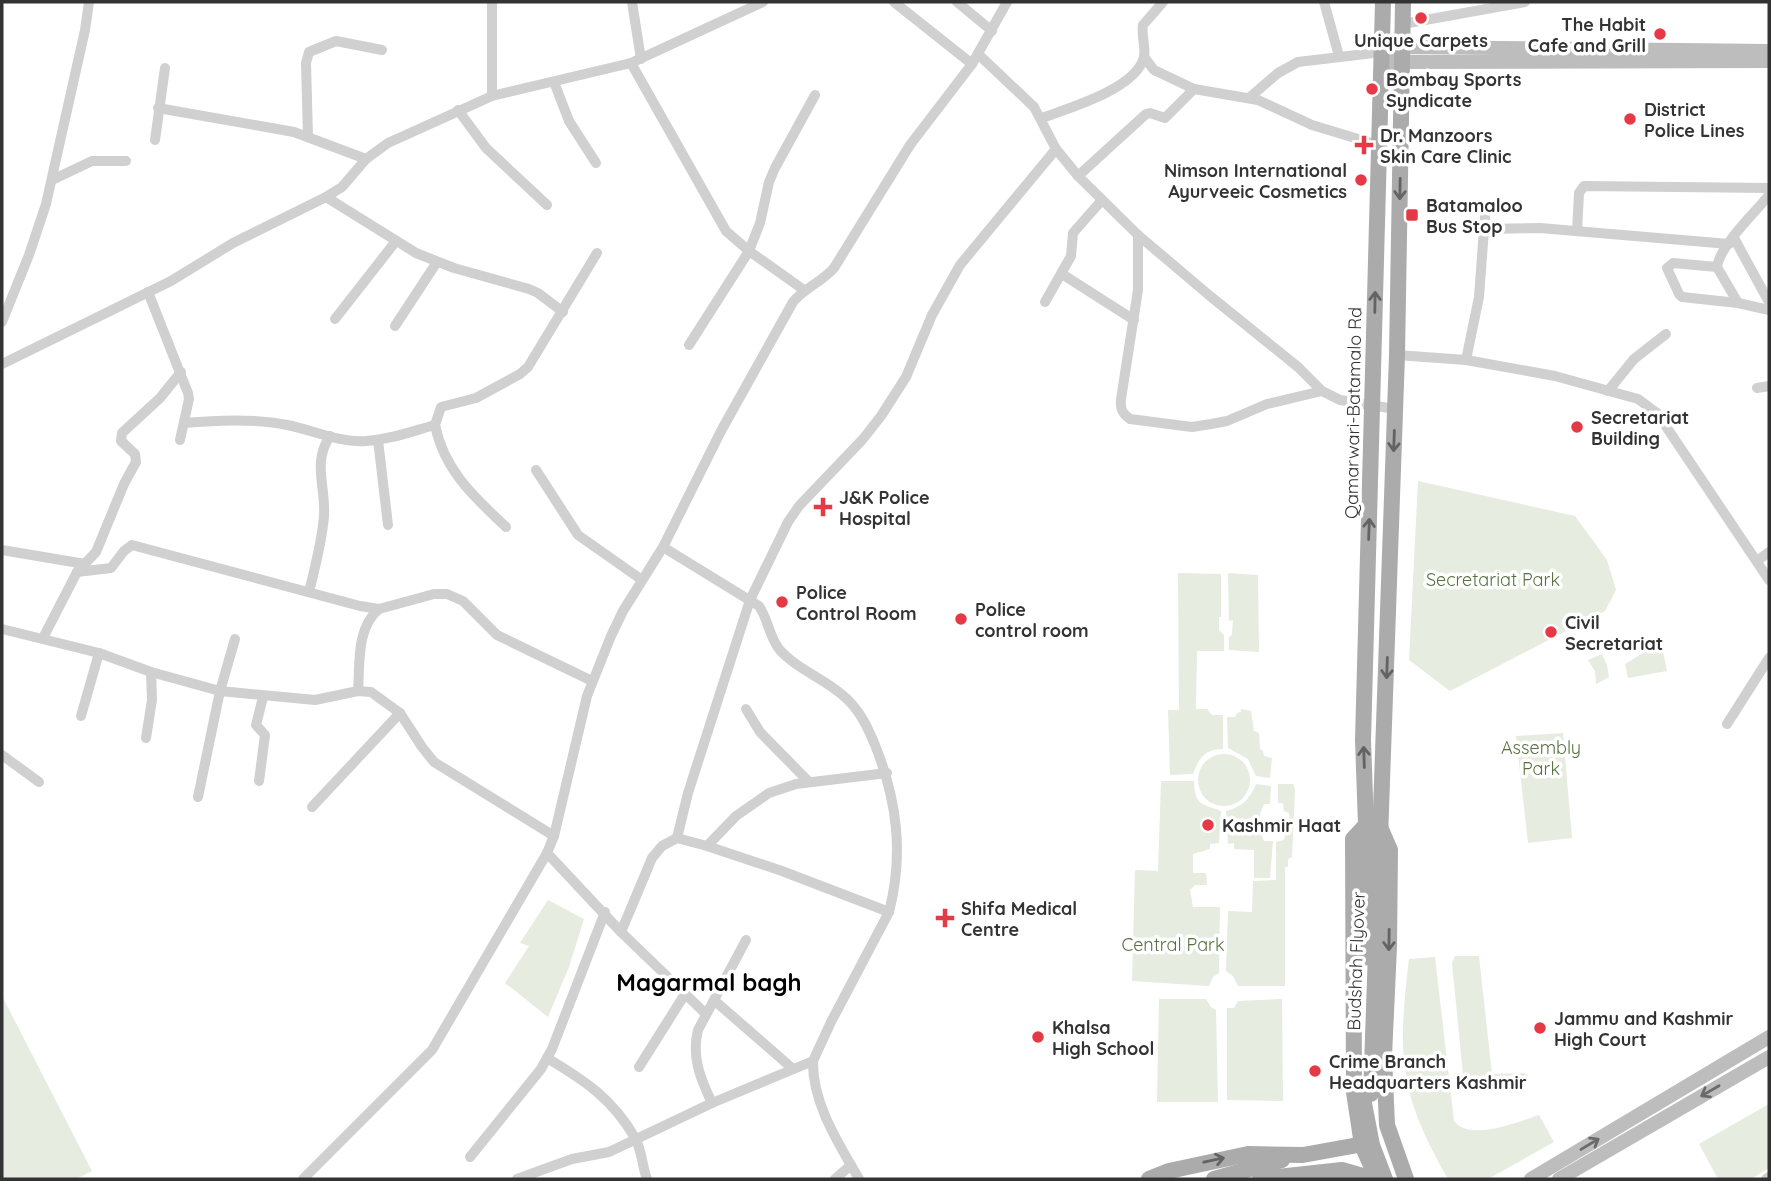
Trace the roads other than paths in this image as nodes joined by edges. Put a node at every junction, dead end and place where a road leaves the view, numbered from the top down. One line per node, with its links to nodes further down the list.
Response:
1 (89, 2): 42 (street)
2 (492, 2): 29 (street)
3 (632, 2): 23 (street)
4 (764, 2): 23 (street)
5 (894, 2): 13 (street)
6 (957, 2): 15 (street)
7 (1007, 2): 15 (street)
8 (1163, 2): 20 (street)
9 (1324, 2): 19 (street)
10 (1383, 2): 21 (main road, Qamarwari-Batamalo Rd)
11 (1404, 2): 14 (main road)
12 (1525, 2): 14 (street)
13 (907, 6): 22 (street)
14 (1403, 24): 18 (main road)
15 (992, 30): 22 (street)
16 (383, 50): 34 (street)
17 (1769, 51): 18 (main road)
18 (1402, 54): 21 (main road); 24 (main road); 72 (main road, one-way to 72)
19 (1339, 56): 21 (street); 30 (street)
20 (1144, 57): 27 (street); 33 (street)
21 (1382, 58): 36 (main road, Qamarwari-Batamalo Rd)
22 (975, 59): 33 (street); 59 (street)
23 (636, 61): 26 (street); 54 (street)
24 (1769, 61)
25 (165, 68): 31 (street)
26 (554, 82): 29 (street); 40 (street)
27 (1195, 89): 30 (street); 41 (street)
28 (815, 95): 54 (street)
29 (492, 96): 32 (street)
30 (1249, 98): 36 (street)
31 (158, 108): 34 (street); 35 (street)
32 (458, 110): 38 (street); 47 (street)
33 (1042, 118): 37 (street)
34 (308, 136): 38 (street)
35 (155, 140)
36 (1378, 145): 80 (main road, Qamarwari-Batamalo Rd, one-way to 36)
37 (1056, 149): 41 (street); 98 (street)
38 (366, 159): 45 (street)
39 (126, 161): 42 (street)
40 (596, 163)
41 (1078, 176): 46 (street)
42 (52, 180): 68 (street)
43 (1769, 188): 50 (street)
44 (1769, 195): 52 (street)
45 (326, 197): 53 (street); 60 (street)
46 (1102, 200): 51 (street); 58 (street)
47 (547, 205)
48 (1485, 216): 49 (street)
49 (1484, 229): 50 (street); 73 (street)
50 (1577, 231): 52 (street)
51 (1138, 235): 67 (street); 78 (street)
52 (1731, 240): 57 (street); 62 (street)
53 (396, 241): 56 (street); 66 (street)
54 (748, 251): 59 (street); 71 (street)
55 (597, 253): 65 (street)
56 (437, 262): 65 (street); 69 (street)
57 (1717, 267): 63 (street); 63 (street)
58 (1062, 274): 61 (street); 67 (street)
59 (804, 290): 90 (street)
60 (148, 292): 74 (street); 75 (street)
61 (1045, 302)
62 (1769, 302)
63 (1738, 303): 64 (street)
64 (1769, 310)
65 (563, 312): 83 (street)
66 (335, 319)
67 (1134, 320): 78 (street)
68 (2, 322)
69 (394, 326)
70 (1666, 334): 79 (street)
71 (689, 345)
72 (1397, 355): 73 (street); 81 (main road)
73 (1466, 360): 79 (street)
74 (2, 364)
75 (181, 372): 82 (street); 94 (street)
76 (1769, 386): 77 (street)
77 (1757, 388)
78 (1322, 391): 80 (street)
79 (1608, 391): 93 (street)
80 (1372, 407): 81 (street); 122 (main road, Qamarwari-Batamalo Rd, one-way to 80)
81 (1395, 409): 122 (main road, one-way to 122)
82 (184, 423): 84 (street); 85 (street)
83 (435, 425): 86 (street); 89 (street)
84 (330, 436): 86 (street); 97 (street)
85 (180, 440)
86 (378, 440): 88 (street)
87 (536, 470): 95 (street)
88 (388, 525)
89 (506, 527)
90 (663, 547): 95 (street); 98 (street)
91 (2, 550): 94 (street)
92 (1769, 552): 93 (street)
93 (1757, 561): 96 (street)
94 (81, 568): 97 (street); 101 (street)
95 (642, 580): 106 (street)
96 (1769, 580)
97 (309, 592): 99 (street)
98 (750, 600): 116 (street); 124 (street)
99 (379, 609): 106 (street); 108 (street)
100 (2, 629): 101 (street)
101 (43, 638): 103 (street)
102 (235, 639): 107 (street)
103 (99, 653): 105 (street); 112 (street)
104 (1769, 658): 113 (street)
105 (151, 672): 107 (street); 114 (street)
106 (592, 681): 123 (street)
107 (220, 691): 109 (street); 120 (street)
108 (358, 691): 109 (street); 111 (street)
109 (263, 696): 117 (street)
110 (746, 709): 119 (street)
111 (400, 713): 121 (street); 123 (street)
112 (81, 716)
113 (1727, 724)
114 (146, 737)
115 (2, 755): 118 (street)
116 (887, 774): 119 (street); 129 (street)
117 (259, 781)
118 (39, 782)
119 (808, 782): 125 (street)
120 (198, 797)
121 (312, 807)
122 (1373, 825): 126 (main road, Budshah Flyover); 143 (main road, one-way to 143); 144 (main road)
123 (554, 836): 127 (street)
124 (677, 838): 125 (street); 130 (street)
125 (707, 846): 129 (street)
126 (1372, 850): 157 (main road, Budshah Flyover, bridge); 158 (main road, Budshah Flyover)
127 (547, 853): 128 (street); 148 (street)
128 (605, 912): 130 (street); 136 (street)
129 (888, 912): 138 (street)
130 (621, 932): 132 (street)
131 (746, 940): 133 (street)
132 (685, 994): 134 (street); 139 (street)
133 (715, 1001): 134 (street); 140 (street)
134 (706, 1014): 141 (street)
135 (1769, 1037): 160 (main road, one-way to 135)
136 (547, 1058): 142 (street); 146 (street)
137 (1768, 1060): 161 (main road, one-way to 161)
138 (813, 1061): 140 (street); 147 (street)
139 (639, 1067)
140 (793, 1069): 141 (street)
141 (712, 1103): 142 (street)
142 (636, 1139): 149 (street); 150 (street)
143 (1391, 1139): 144 (main road); 159 (main road)
144 (1362, 1145): 145 (main road); 156 (main road)
145 (1303, 1155): 153 (main road, one-way to 145); 154 (main road)
146 (470, 1157)
147 (851, 1165): 151 (street); 152 (street)
148 (303, 1179)
149 (517, 1179)
150 (647, 1179)
151 (835, 1179)
152 (859, 1179)
153 (1149, 1179)
154 (1214, 1179)
155 (1260, 1179): 156 (main road)
156 (1375, 1179)
157 (1385, 1179)
158 (1393, 1179)
159 (1406, 1179)
160 (1531, 1179)
161 (1559, 1179)

